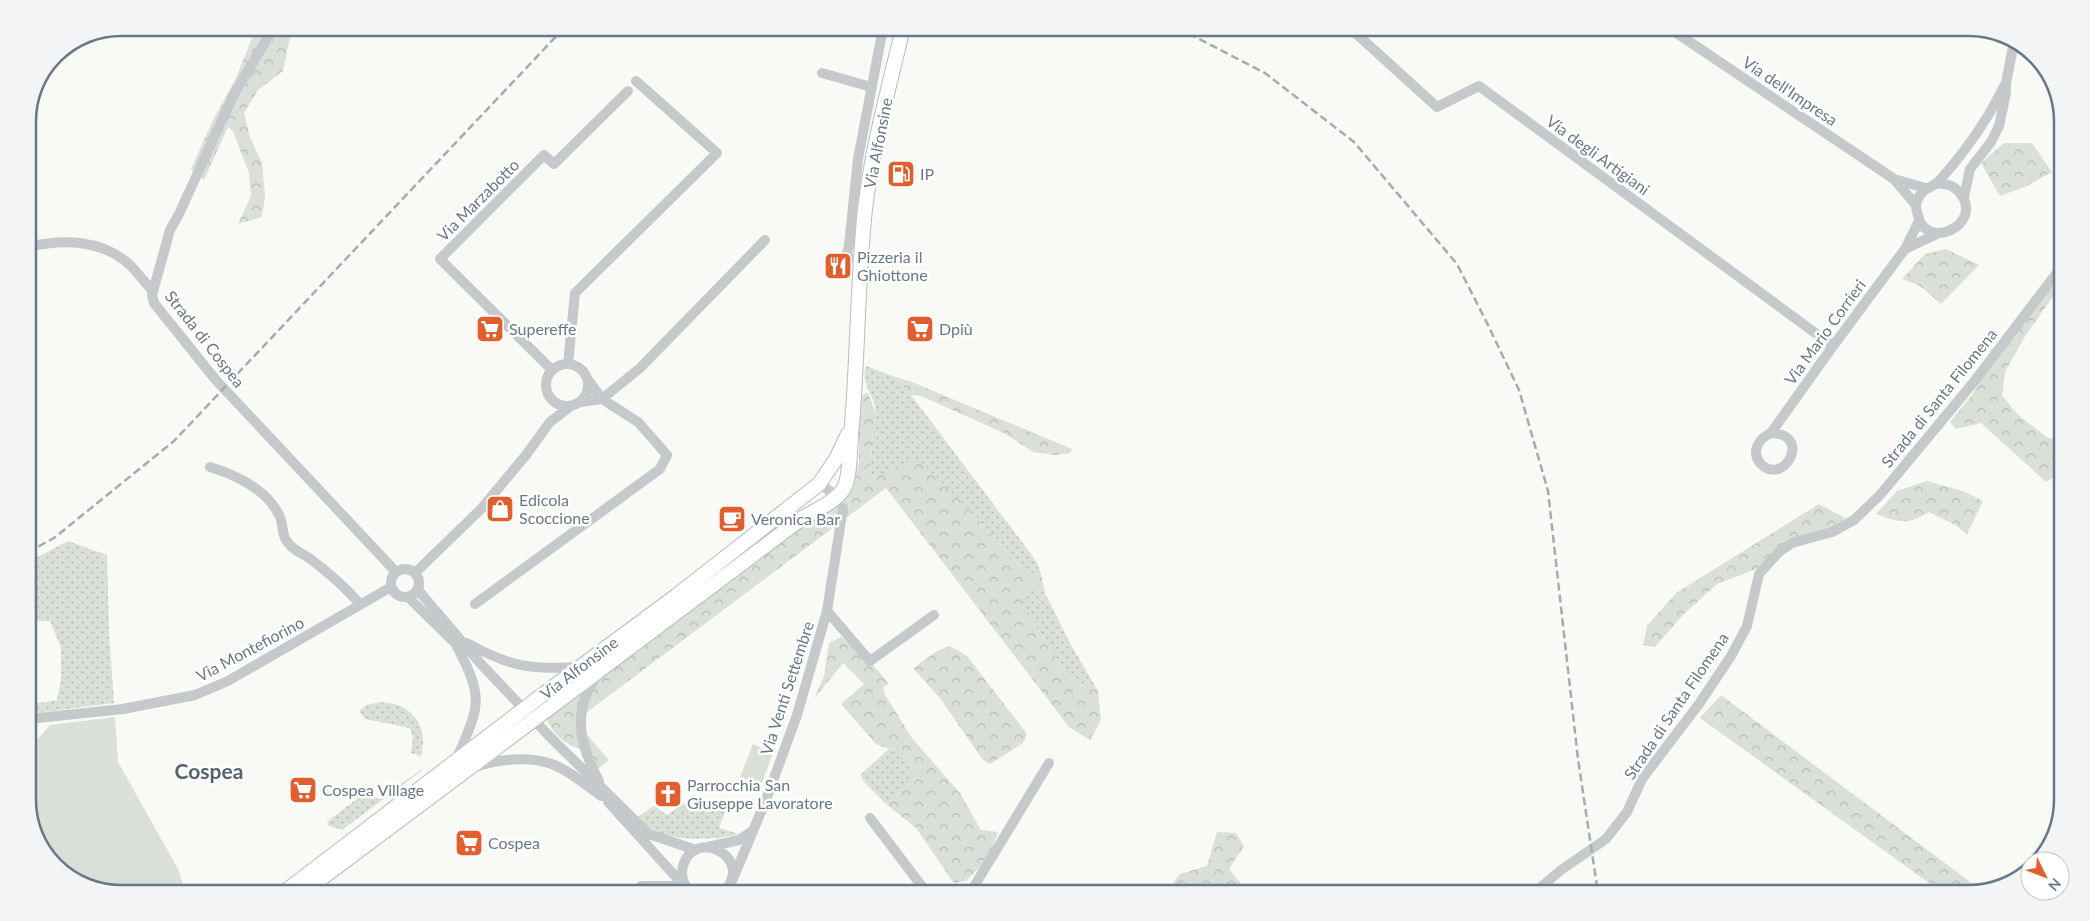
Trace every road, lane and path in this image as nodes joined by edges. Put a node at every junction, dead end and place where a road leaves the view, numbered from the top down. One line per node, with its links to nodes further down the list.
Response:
1 (268, 36): 26 (street, Strada di Cospea)
2 (881, 36): 10 (street, Via Alfonsine)
3 (901, 36): 24 (main road, Via Alfonsine)
4 (1359, 36): 27 (street, Via degli Artigiani)
5 (1680, 36): 14 (street, Via dell'Impresa)
6 (2013, 49): 9 (street, Via Mario Corrieri)
7 (822, 73): 10 (street, Via Alfonsine)
8 (636, 81): 28 (street)
9 (2006, 83): 12 (street, Via Mario Corrieri); 13 (street, Via Mario Corrieri)
10 (871, 87): 24 (street, Via Alfonsine)
11 (628, 91): 29 (street, Via Marzabotto)
12 (1975, 133): 13 (street); 15 (street, Via Mario Corrieri)
13 (1991, 142): 17 (street, Via Mario Corrieri)
14 (1894, 179): 16 (street, Via dell'Impresa); 18 (street, Via dell'Impresa)
15 (1936, 183): 16 (street, Via Mario Corrieri); 17 (street)
16 (1925, 188): 18 (street)
17 (1964, 197): 20 (street, Via Mario Corrieri)
18 (1916, 205): 19 (street)
19 (1919, 221): 20 (street); 23 (street, Via Mario Corrieri)
20 (1939, 233): 23 (street, Via Mario Corrieri)
21 (765, 240): 31 (street)
22 (36, 245): 26 (street)
23 (1905, 249): 27 (street, Via Mario Corrieri)
24 (861, 261): 35 (main road, Via Alfonsine)
25 (2054, 277): 70 (street, Strada di Santa Filomena)
26 (153, 291): 40 (street, Strada di Cospea)
27 (1832, 346): 36 (street, Via Mario Corrieri)
28 (568, 364): 29 (street); 30 (street)
29 (552, 370): 32 (street)
30 (589, 381): 31 (street); 33 (street)
31 (602, 399): 33 (street); 46 (street)
32 (553, 402): 33 (street); 34 (street)
33 (576, 404): 34 (street)
34 (550, 422): 41 (street)
35 (852, 424): 38 (main road, Via Alfonsine); 39 (main road, Via Alfonsine)
36 (1772, 433)
37 (210, 467): 45 (street)
38 (819, 484): 39 (street); 51 (main road, Via Alfonsine)
39 (838, 503): 47 (street, Via Venti Settembre); 50 (main road, Via Alfonsine)
40 (396, 572): 41 (street); 42 (street)
41 (415, 573): 43 (street)
42 (391, 587): 44 (street); 45 (street, Via Montefiorino)
43 (418, 590): 44 (street); 49 (street)
44 (408, 597): 49 (street)
45 (360, 604): 53 (street, Via Montefiorino)
46 (476, 604)
47 (827, 610): 48 (street, Via Venti Settembre); 58 (street, Via Venti Settembre)
48 (934, 615)
49 (458, 641): 51 (street); 55 (street); 56 (street)
50 (608, 662): 52 (main road, Via Alfonsine); 56 (street)
51 (581, 666): 52 (main road, Via Alfonsine)
52 (540, 706): 55 (main road, Via Alfonsine, bridge)
53 (36, 718)
54 (1048, 763): 69 (street)
55 (461, 766): 56 (street); 62 (main road, Via Alfonsine); 63 (main road, Via Alfonsine)
56 (603, 793): 59 (street); 61 (street)
57 (870, 818): 68 (street)
58 (753, 830): 59 (street); 67 (street, Via Venti Settembre)
59 (701, 848): 60 (street); 66 (street, Via Venti Settembre)
60 (684, 861): 61 (street); 65 (street)
61 (671, 870): 64 (street)
62 (296, 885)
63 (313, 885)
64 (684, 885)
65 (686, 885)
66 (728, 885)
67 (729, 885)
68 (920, 885)
69 (975, 885)
70 (1544, 885)

